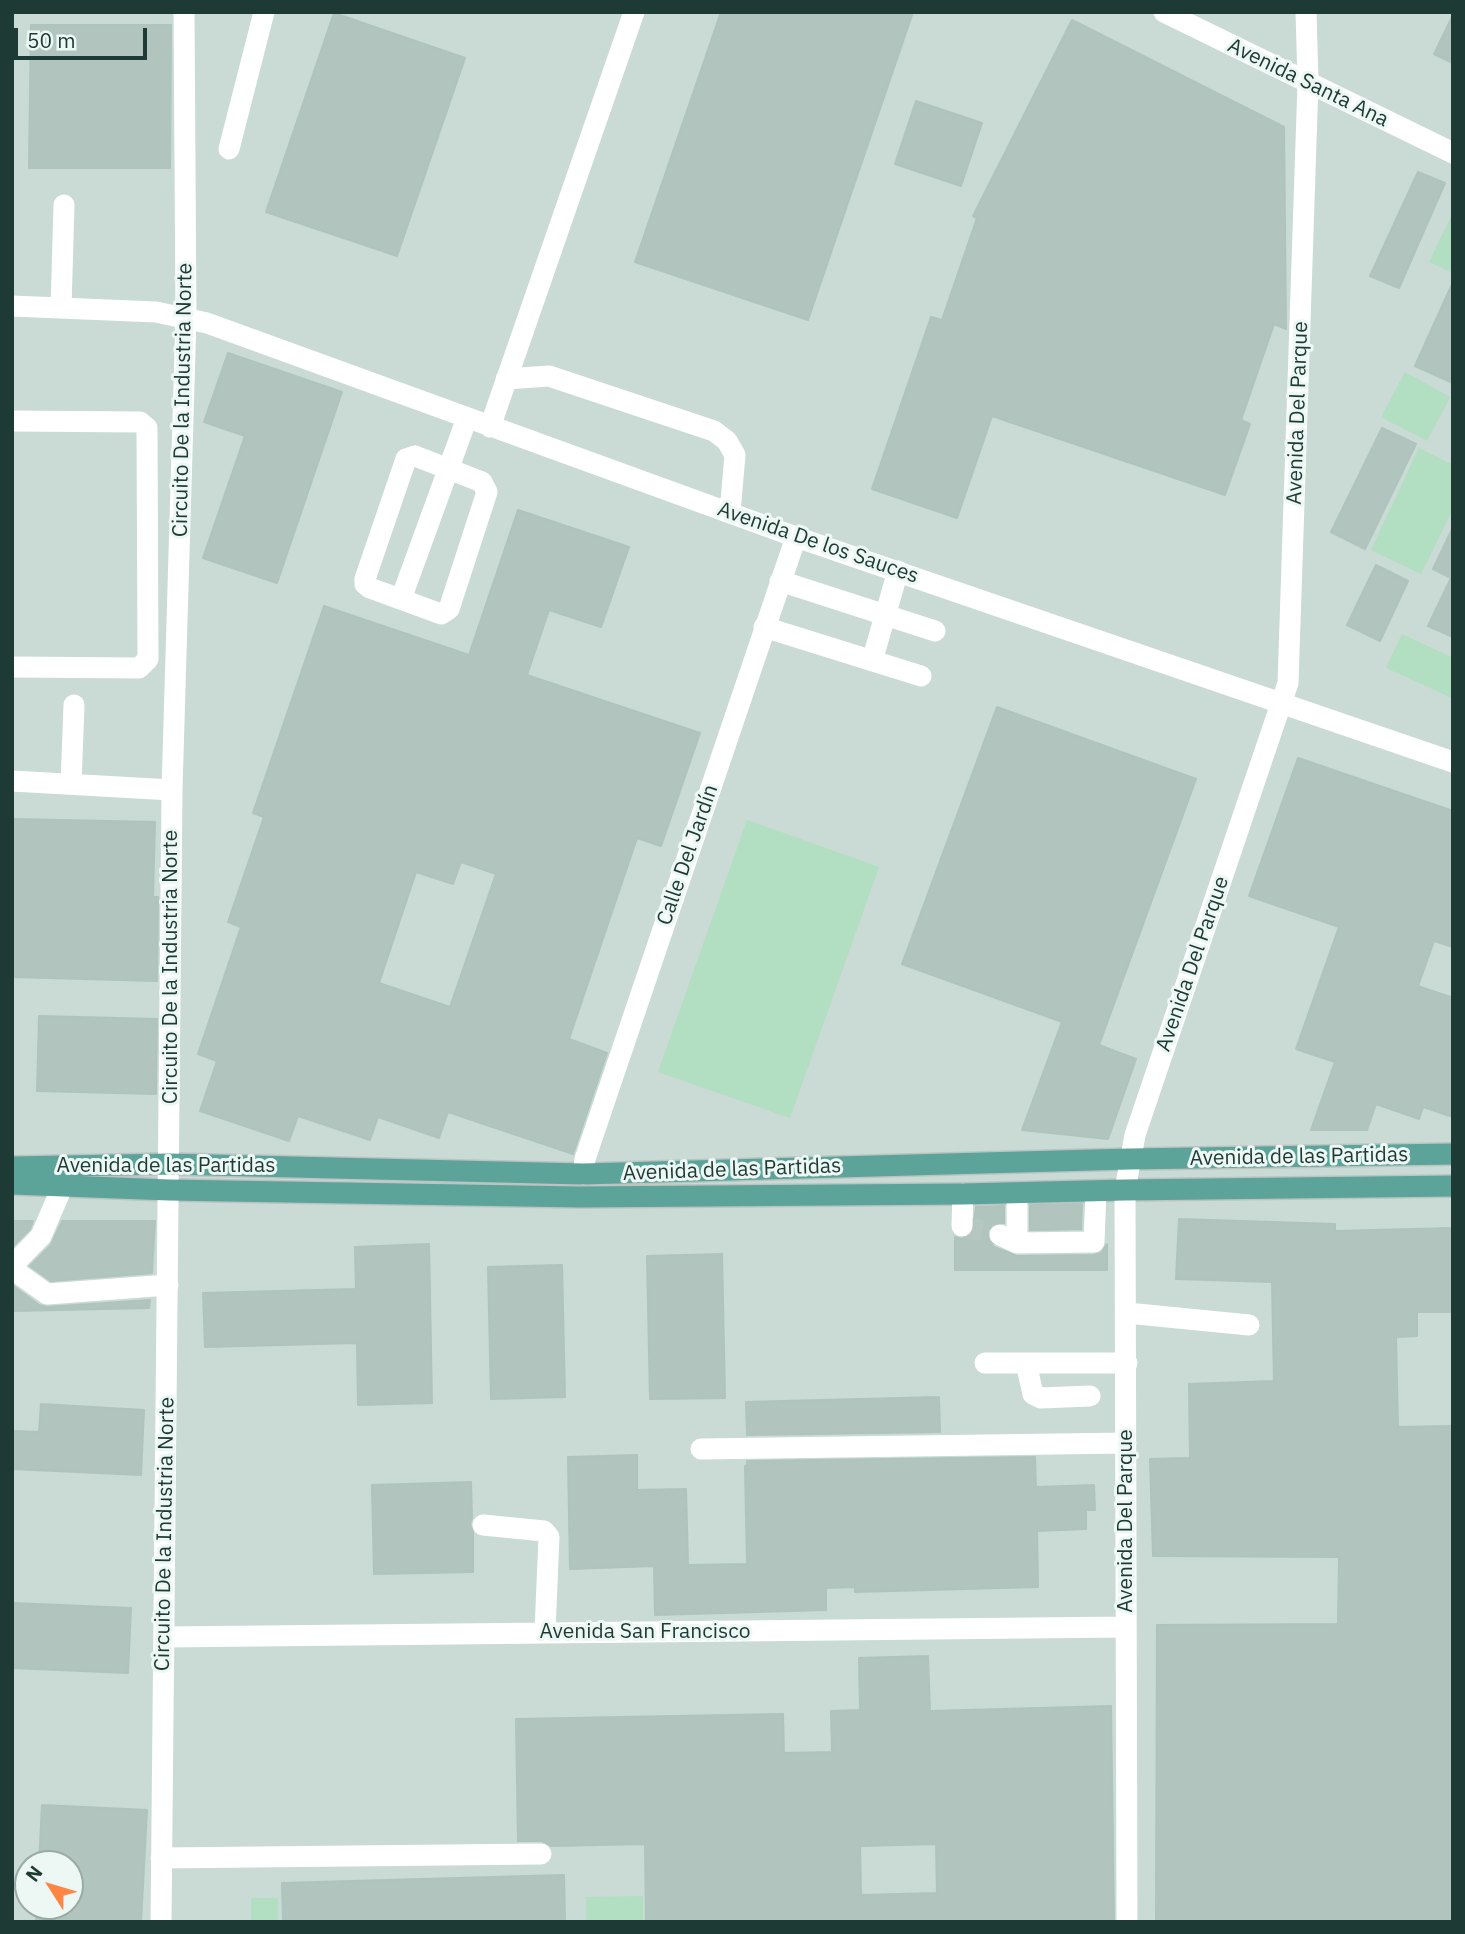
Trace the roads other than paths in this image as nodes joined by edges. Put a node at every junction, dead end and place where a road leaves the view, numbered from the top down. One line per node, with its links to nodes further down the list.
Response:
1 (184, 12): 12 (street, Circuito De la Industria Norte)
2 (264, 12): 7 (street)
3 (634, 12): 13 (street)
4 (1164, 12): 6 (street, Avenida Santa Ana)
5 (1306, 12): 6 (street, Avenida Del Parque)
6 (1308, 82): 8 (street, Avenida Santa Ana); 29 (street, Avenida Del Parque)
7 (229, 149)
8 (1453, 153)
9 (64, 205): 11 (street)
10 (12, 306): 11 (street, Avenida De los Sauces)
11 (61, 308): 12 (street, Avenida De los Sauces)
12 (187, 317): 14 (street, Avenida De los Sauces); 34 (street, Circuito De la Industria Norte)
13 (506, 379): 16 (street); 18 (street)
14 (467, 418): 16 (street, Avenida De los Sauces); 17 (street)
15 (12, 421): 27 (street)
16 (490, 427): 18 (street, Avenida De los Sauces)
17 (448, 468): 22 (street); 22 (street); 22 (street)
18 (730, 512): 19 (street, Avenida De los Sauces)
19 (796, 537): 20 (street, Avenida De los Sauces); 21 (street, Calle Del Jardín)
20 (898, 571): 23 (street); 29 (street, Avenida De los Sauces)
21 (780, 581): 23 (street); 24 (street, Calle Del Jardín)
22 (401, 599)
23 (885, 615): 25 (street); 26 (street)
24 (764, 627): 26 (street); 39 (street, Calle Del Jardín)
25 (935, 631)
26 (872, 661): 28 (street)
27 (12, 667)
28 (921, 676)
29 (1282, 703): 31 (street, Avenida De los Sauces); 36 (street, Avenida Del Parque)
30 (74, 705): 33 (street)
31 (1453, 762)
32 (12, 781): 33 (street)
33 (71, 784): 34 (street)
34 (172, 790): 37 (street, Circuito De la Industria Norte)
35 (1453, 1154): 36 (main road, Avenida de las Partidas)
36 (1129, 1159): 39 (main road, Avenida de las Partidas); 44 (street, Avenida Del Parque)
37 (169, 1164): 38 (main road, Avenida de las Partidas); 39 (main road, Avenida de las Partidas); 43 (street, Circuito De la Industria Norte)
38 (12, 1167)
39 (583, 1174)
40 (12, 1184): 41 (main road, Avenida de las Partidas)
41 (63, 1185): 43 (main road, Avenida de las Partidas); 49 (street)
42 (1453, 1186): 44 (main road, Avenida de las Partidas)
43 (169, 1190): 47 (main road, Avenida de las Partidas); 50 (street, Circuito De la Industria Norte)
44 (1125, 1190): 45 (main road, Avenida de las Partidas); 51 (street, Avenida Del Parque)
45 (1096, 1192): 46 (main road, Avenida de las Partidas); 46 (street)
46 (1017, 1193): 47 (main road, Avenida de las Partidas)
47 (963, 1194): 48 (street)
48 (962, 1226)
49 (12, 1267): 50 (street)
50 (168, 1285): 62 (street, Circuito De la Industria Norte)
51 (1127, 1313): 52 (street); 55 (street, Avenida Del Parque)
52 (1249, 1325)
53 (985, 1363): 54 (street)
54 (1026, 1363): 55 (street); 56 (street)
55 (1127, 1363): 57 (street, Avenida Del Parque)
56 (1090, 1396)
57 (1126, 1443): 58 (street); 60 (street, Avenida Del Parque)
58 (701, 1449)
59 (483, 1525): 61 (street)
60 (1125, 1627): 61 (street, Avenida San Francisco); 66 (street, Avenida Del Parque)
61 (545, 1631): 62 (street, Avenida San Francisco)
62 (164, 1637): 64 (street, Circuito De la Industria Norte)
63 (541, 1854): 64 (street)
64 (161, 1857): 65 (street, Circuito De la Industria Norte)
65 (162, 1922)
66 (1127, 1922)

